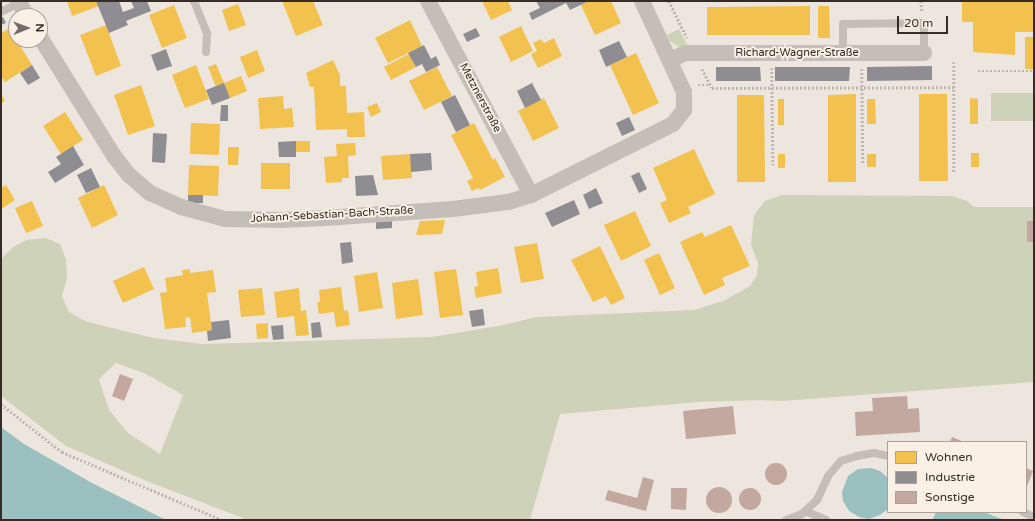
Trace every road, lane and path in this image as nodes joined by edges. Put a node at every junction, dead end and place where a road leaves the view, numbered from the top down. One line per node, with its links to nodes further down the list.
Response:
1 (194, 1): 8 (lane)
2 (428, 1): 24 (street, Metznerstraße)
3 (642, 1): 14 (street)
4 (669, 1): 9 (path)
5 (21, 7): 6 (lane)
6 (1, 12)
7 (46, 48): 24 (street, Johann-Sebastian-Bach-Straße)
8 (206, 52)
9 (694, 53): 10 (street, Richard-Wagner-Straße); 14 (street, Richard-Wagner-Straße); 19 (path)
10 (772, 53): 11 (street, Richard-Wagner-Straße); 19 (path)
11 (843, 53): 12 (street, Richard-Wagner-Straße); 13 (lane)
12 (862, 53): 13 (street, Richard-Wagner-Straße); 20 (path)
13 (924, 53)
14 (670, 60): 24 (street, Johann-Sebastian-Bach-Straße)
15 (954, 62): 18 (path)
16 (978, 71): 17 (path)
17 (1034, 71)
18 (954, 87): 20 (path); 23 (path)
19 (772, 88): 20 (path); 22 (path)
20 (862, 88): 21 (path)
21 (863, 164)
22 (772, 165)
23 (954, 172)
24 (531, 195)
25 (1, 404): 30 (path)
26 (887, 456): 27 (lane)
27 (805, 511): 31 (lane); 32 (lane)
28 (1024, 513): 29 (lane)
29 (1034, 517)
30 (222, 520)
31 (786, 520)
32 (826, 520)

